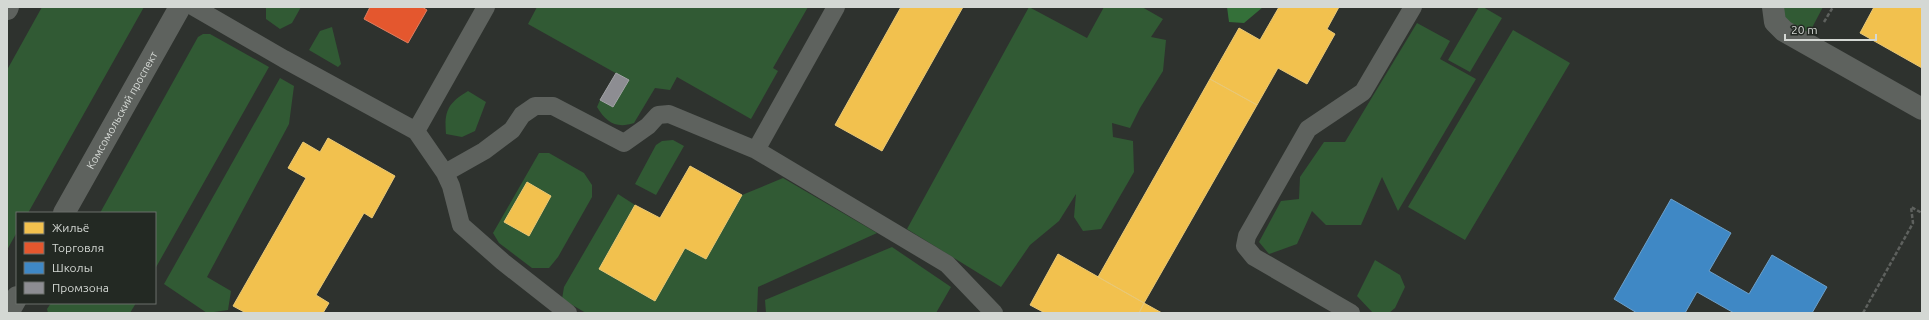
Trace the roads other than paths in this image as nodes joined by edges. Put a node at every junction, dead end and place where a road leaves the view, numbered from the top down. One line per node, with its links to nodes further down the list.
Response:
1 (180, 7): 11 (main road, Комсомольский проспект)
2 (194, 7): 8 (lane)
3 (486, 7): 8 (lane)
4 (836, 7): 9 (lane)
5 (1413, 7): 16 (lane)
6 (1773, 7): 7 (main road)
7 (1922, 109)
8 (416, 131): 10 (lane)
9 (756, 150): 10 (lane); 15 (lane)
10 (445, 173): 14 (lane)
11 (65, 212)
12 (16, 299): 13 (main road)
13 (8, 313)
14 (568, 313)
15 (994, 313)
16 (1351, 313)

